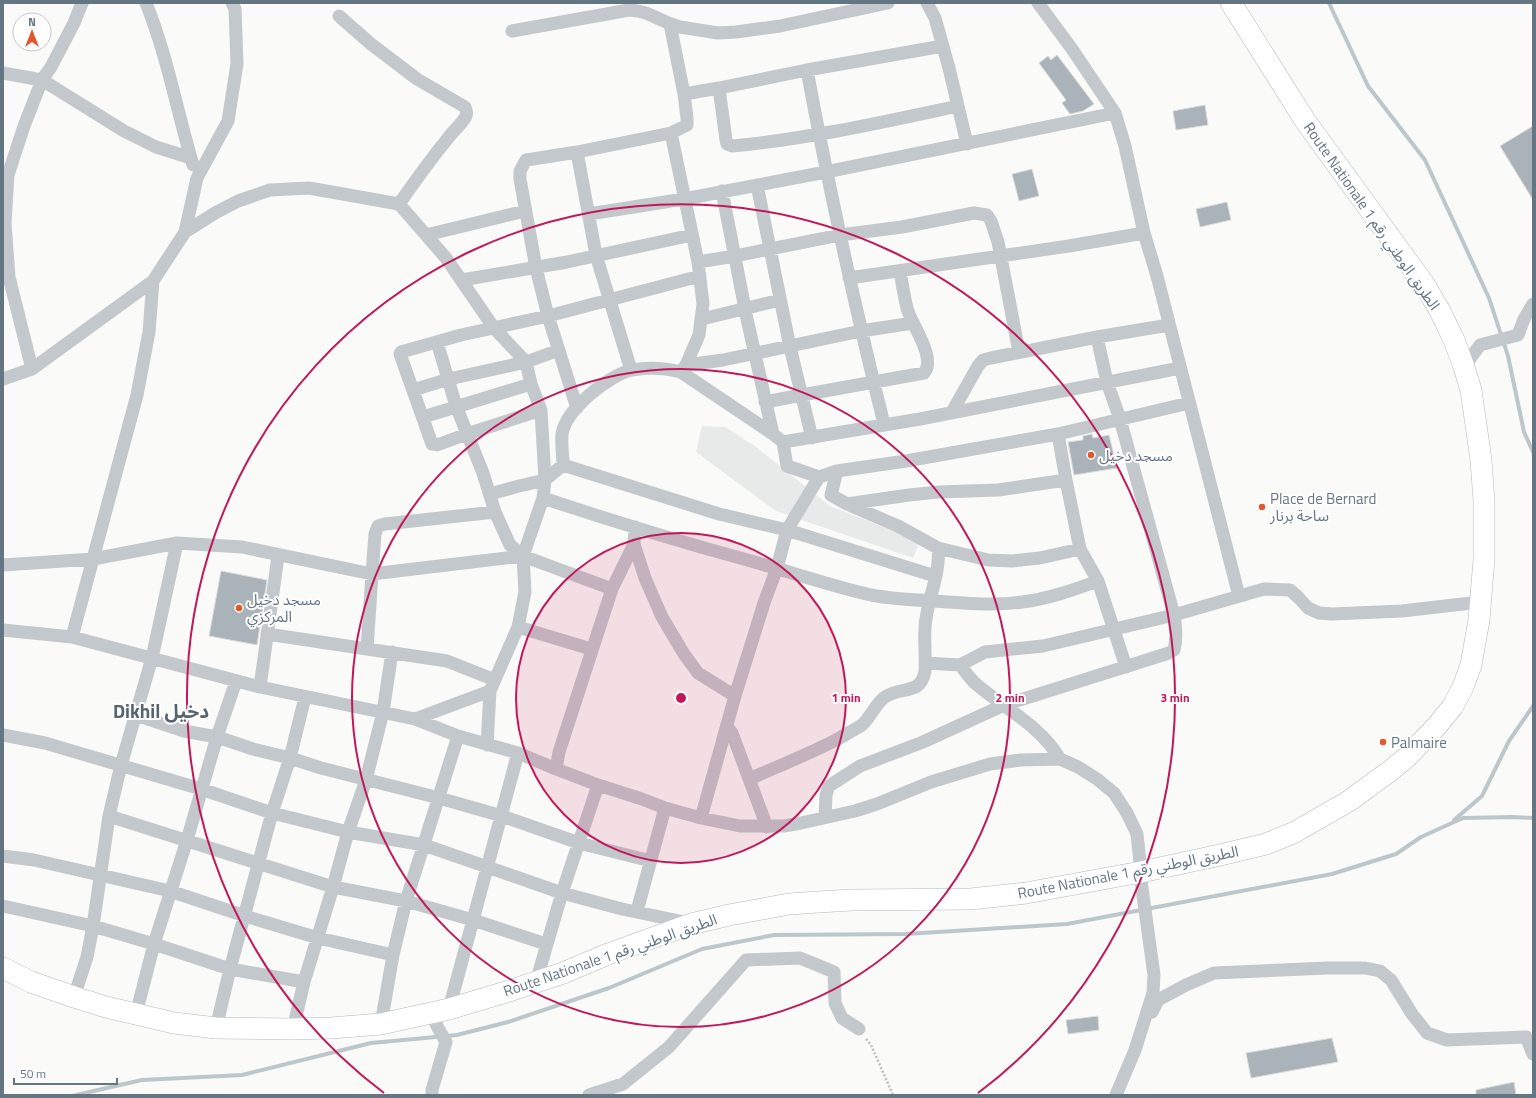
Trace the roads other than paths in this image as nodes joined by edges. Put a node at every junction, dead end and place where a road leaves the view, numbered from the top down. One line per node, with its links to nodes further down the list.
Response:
1 (82, 3): 14 (street)
2 (146, 3): 23 (street)
3 (232, 3): 26 (street)
4 (888, 3): 9 (street)
5 (927, 3): 11 (street)
6 (1038, 3): 18 (street)
7 (1231, 3): 66 (highway, Route Nationale الطريق الوطني رقم 1)
8 (339, 16): 30 (street)
9 (670, 24): 10 (street); 16 (street)
10 (512, 31)
11 (943, 46): 12 (street); 17 (street)
12 (807, 70): 15 (street); 20 (street)
13 (4, 75): 14 (street)
14 (42, 80): 23 (street); 24 (street)
15 (719, 88): 16 (street); 20 (street)
16 (684, 94): 19 (street)
17 (958, 106): 20 (street); 21 (street)
18 (1115, 113): 21 (street); 34 (street)
19 (671, 133): 22 (street); 29 (street)
20 (819, 134): 25 (street)
21 (967, 144): 25 (street)
22 (577, 152): 31 (street); 32 (street)
23 (191, 158): 26 (street)
24 (6, 171): 68 (street)
25 (826, 172): 27 (street); 37 (street)
26 (197, 178): 33 (street)
27 (757, 185): 28 (street); 38 (street)
28 (722, 192): 29 (street); 40 (street)
29 (684, 198): 32 (street); 36 (street)
30 (398, 204): 33 (street); 35 (street)
31 (524, 211): 35 (street); 43 (street)
32 (589, 214): 39 (street)
33 (185, 232): 48 (street)
34 (1144, 233): 41 (street); 56 (street)
35 (426, 235): 47 (street)
36 (692, 235): 39 (street); 42 (street)
37 (840, 235): 38 (street); 41 (street); 46 (street)
38 (770, 249): 40 (street); 50 (street)
39 (596, 256): 43 (street); 49 (street)
40 (735, 256): 42 (street); 52 (street)
41 (999, 256): 44 (street); 63 (street)
42 (698, 262): 45 (street)
43 (536, 268): 47 (street); 53 (street)
44 (900, 271): 46 (street); 55 (street)
45 (700, 276): 49 (street); 54 (street)
46 (849, 278): 58 (street)
47 (462, 280): 57 (street)
48 (153, 281): 68 (street); 108 (street)
49 (608, 299): 53 (street); 70 (street)
50 (780, 300): 52 (street); 61 (street)
51 (1533, 304): 66 (street)
52 (745, 308): 54 (street); 64 (street)
53 (548, 316): 57 (street); 62 (street)
54 (702, 319): 69 (street)
55 (913, 323): 58 (street); 73 (street)
56 (1169, 325): 59 (street); 67 (street)
57 (494, 328): 60 (street); 65 (street)
58 (861, 331): 61 (street); 73 (street)
59 (1097, 337): 63 (street); 74 (street)
60 (437, 342): 72 (street); 76 (street)
61 (790, 347): 64 (street); 77 (street)
62 (559, 350): 65 (street); 81 (street)
63 (1019, 352): 83 (street)
64 (756, 354): 69 (street); 78 (street)
65 (526, 362): 72 (street); 75 (street)
66 (1464, 367): 117 (highway, Route Nationale الطريق الوطني رقم 1)
67 (1180, 368): 74 (street); 79 (street)
68 (32, 369): 71 (street)
69 (684, 369): 70 (street); 89 (street)
70 (631, 370): 81 (street)
71 (3, 379)
72 (449, 379): 76 (street); 80 (street)
73 (874, 382): 77 (street); 86 (street)
74 (1107, 382): 83 (street); 85 (street)
75 (531, 384): 80 (street); 82 (street)
76 (413, 390): 84 (street)
77 (802, 395): 78 (street); 90 (street)
78 (765, 402): 89 (street)
79 (1189, 403): 85 (street); 115 (street)
80 (456, 406): 84 (street); 87 (street)
81 (577, 408): 91 (street)
82 (541, 410): 87 (street); 94 (street)
83 (952, 412): 86 (street)
84 (423, 417): 87 (street)
85 (1120, 419): 88 (street); 118 (street)
86 (884, 424): 90 (street)
87 (467, 434): 96 (street)
88 (1058, 434): 92 (street); 95 (street)
89 (778, 438): 90 (street); 93 (street)
90 (812, 438)
91 (563, 465): 94 (street); 101 (street)
92 (838, 471): 93 (street); 98 (street)
93 (820, 477): 101 (street)
94 (545, 480): 96 (street); 97 (street)
95 (1066, 480): 98 (street); 105 (street)
96 (490, 494): 99 (street)
97 (542, 498): 100 (street); 107 (street)
98 (847, 504): 104 (street)
99 (495, 512): 107 (street); 111 (street)
100 (635, 526): 103 (street); 110 (street)
101 (787, 530): 110 (street); 112 (street)
102 (177, 543): 106 (street); 108 (street); 127 (street)
103 (634, 544): 114 (street); 134 (street)
104 (938, 548): 105 (street); 112 (street)
105 (1080, 549): 113 (street)
106 (278, 556): 111 (street); 122 (street)
107 (523, 556): 111 (street); 114 (street); 119 (street)
108 (94, 559): 109 (street); 123 (street)
109 (3, 565)
110 (777, 568): 116 (street); 134 (street)
111 (372, 574): 124 (street)
112 (935, 576): 116 (street)
113 (1098, 580): 116 (street); 120 (street)
114 (612, 589): 125 (street)
115 (1240, 596): 117 (street); 118 (street)
116 (930, 601): 128 (street)
117 (1480, 602): 171 (highway, Route Nationale الطريق الوطني رقم 1)
118 (1174, 615): 120 (street); 130 (street)
119 (518, 627): 125 (street); 132 (street)
120 (1114, 629): 129 (street); 130 (street)
121 (3, 630): 123 (street)
122 (267, 634): 124 (street); 133 (street)
123 (72, 637): 127 (street)
124 (367, 649): 126 (street)
125 (591, 649): 149 (street)
126 (392, 652): 132 (street); 137 (street)
127 (152, 658): 131 (street); 138 (street)
128 (926, 662): 129 (street); 150 (street)
129 (960, 665): 136 (street)
130 (1126, 667): 136 (street)
131 (236, 681): 133 (street); 143 (street)
132 (493, 686): 139 (street); 144 (street)
133 (260, 687): 135 (street)
134 (735, 696): 140 (street)
135 (305, 697): 137 (street); 146 (street)
136 (1004, 705): 147 (street); 159 (street)
137 (383, 712): 139 (street); 151 (street)
138 (136, 715): 143 (street); 148 (street)
139 (415, 720): 142 (street)
140 (727, 727): 150 (street); 160 (street)
141 (3, 735): 148 (street)
142 (458, 736): 144 (street); 154 (street)
143 (217, 737): 146 (street); 153 (street)
144 (487, 745): 145 (street)
145 (518, 753): 149 (street); 158 (street)
146 (290, 758): 151 (street); 156 (street)
147 (1060, 759): 159 (street); 171 (street)
148 (121, 765): 153 (street); 157 (street)
149 (556, 769): 152 (street)
150 (750, 779): 161 (street)
151 (366, 780): 154 (street); 162 (street)
152 (598, 785): 155 (street); 164 (street)
153 (201, 789): 156 (street); 163 (street)
154 (439, 798): 158 (street); 165 (street)
155 (665, 808): 160 (street); 167 (street)
156 (272, 813): 162 (street); 168 (street)
157 (109, 816): 163 (street); 170 (street)
158 (502, 816): 164 (street); 169 (street)
159 (825, 817): 161 (street)
160 (701, 818): 161 (street)
161 (767, 826)
162 (348, 832): 165 (street); 172 (street)
163 (187, 840): 168 (street); 173 (street)
164 (579, 843): 167 (street); 174 (street)
165 (424, 845): 169 (street); 175 (street)
166 (3, 856): 170 (street)
167 (651, 861): 177 (street)
168 (259, 865): 172 (street); 178 (street)
169 (488, 868): 174 (street); 179 (street)
170 (100, 874): 173 (street); 181 (street)
171 (1141, 877): 180 (highway, Route Nationale الطريق الوطني رقم 1); 197 (street)
172 (333, 887): 175 (street); 182 (street)
173 (170, 890): 178 (street); 183 (street)
174 (562, 893): 177 (street); 184 (street)
175 (406, 902): 179 (street); 185 (street)
176 (3, 906): 181 (street)
177 (637, 912): 180 (street)
178 (245, 916): 182 (street); 187 (street)
179 (473, 920): 184 (street); 191 (street)
180 (692, 924): 189 (highway, Route Nationale الطريق الوطني رقم 1)
181 (93, 926): 183 (street); 190 (street)
182 (318, 938): 185 (street); 188 (street)
183 (154, 944): 187 (street); 192 (street)
184 (546, 944): 189 (street)
185 (393, 954): 193 (street)
186 (3, 968): 190 (highway, Route Nationale الطريق الوطني رقم 1)
187 (230, 969): 188 (street); 194 (street)
188 (304, 982): 195 (street)
189 (536, 982): 191 (highway, Route Nationale الطريق الوطني رقم 1)
190 (74, 997): 192 (highway, Route Nationale الطريق الوطني رقم 1)
191 (440, 1011): 193 (highway, Route Nationale الطريق الوطني رقم 1); 199 (street)
192 (136, 1014): 194 (highway, Route Nationale الطريق الوطني رقم 1)
193 (381, 1024): 195 (highway, Route Nationale الطريق الوطني رقم 1)
194 (216, 1028): 195 (highway, Route Nationale الطريق الوطني رقم 1)
195 (293, 1029)
196 (859, 1029): 200 (street)
197 (1141, 1033): 198 (street); 201 (street)
198 (1533, 1054)
199 (432, 1095)
200 (589, 1095)
201 (1116, 1095)

